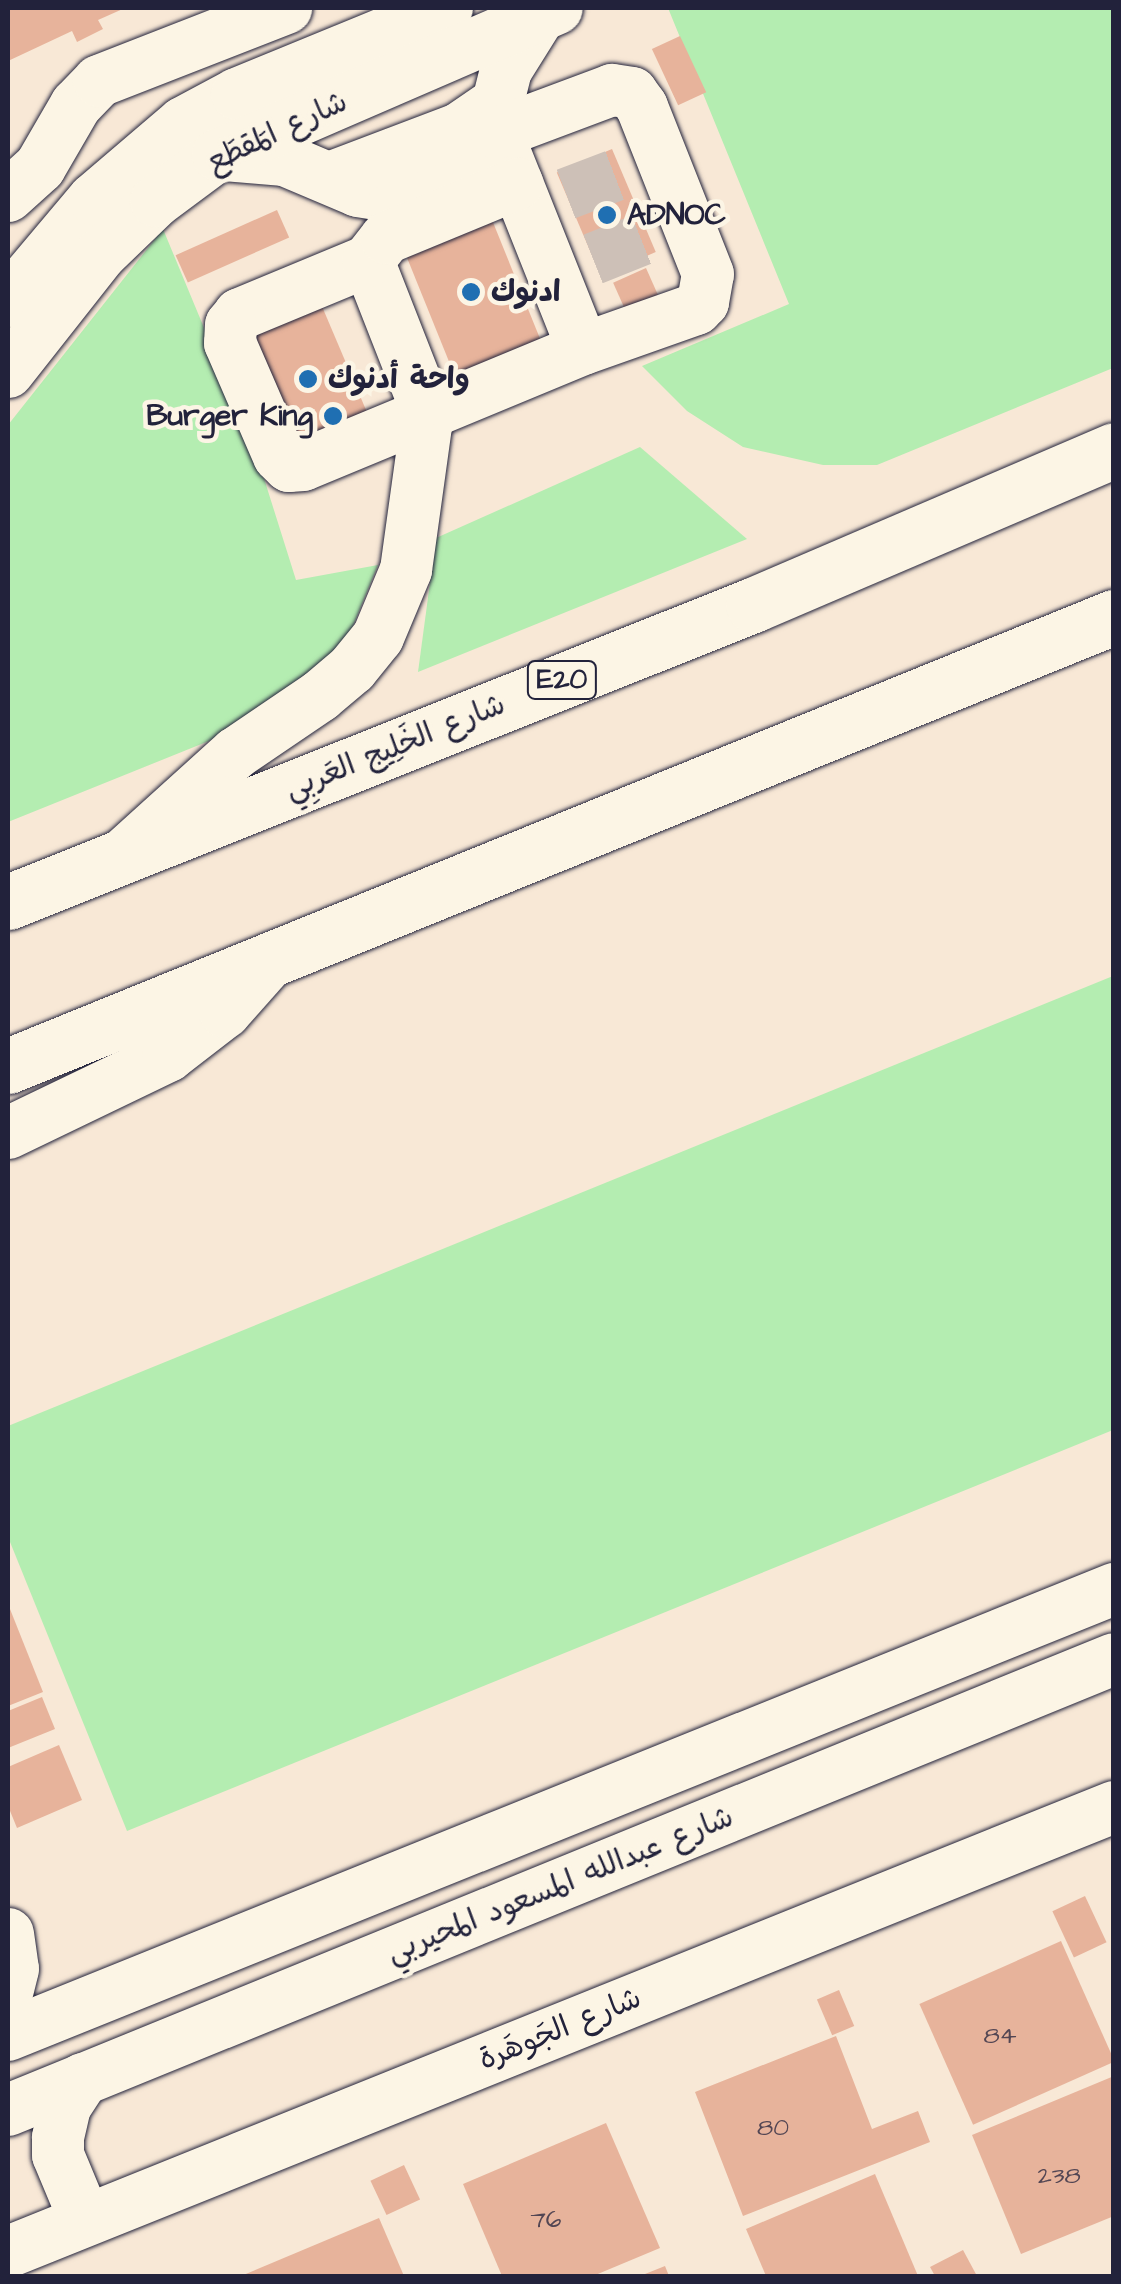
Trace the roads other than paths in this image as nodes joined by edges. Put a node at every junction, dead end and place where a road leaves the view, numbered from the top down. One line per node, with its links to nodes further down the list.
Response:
1 (286, 8): 6 (street)
2 (447, 8): 8 (street, شارع المَقطَع)
3 (549, 11): 4 (street, شارع المَقطَع); 5 (street)
4 (218, 155): 5 (street); 10 (street, شارع المَقطَع)
5 (518, 162): 7 (street); 9 (street); 9 (street)
6 (8, 196)
7 (368, 261): 11 (street); 11 (street)
8 (8, 301)
9 (583, 349): 11 (street)
10 (8, 372)
11 (426, 413): 14 (street)
12 (1114, 450): 14 (highway, شارع الخَلِيج العَربِي / E20)
13 (1114, 617): 16 (highway)
14 (122, 855): 15 (highway, شارع الخَلِيج العَربِي / E20)
15 (8, 902)
16 (274, 958): 17 (highway); 18 (street)
17 (8, 1066)
18 (8, 1134)
19 (1114, 1589): 22 (street)
20 (1114, 1660): 27 (street, شارع عبدالله المسعود المحيربي)
21 (1114, 1807): 31 (street, شارع الجَوهَرة)
22 (397, 1878): 25 (street); 26 (street)
23 (8, 1934): 24 (street)
24 (8, 1989)
25 (8, 1998)
26 (8, 2035)
27 (82, 2080): 28 (street, شارع عبدالله المسعود المحيربي); 30 (street)
28 (8, 2110)
29 (8, 2128): 30 (street)
30 (58, 2155): 31 (street)
31 (85, 2220): 32 (street, شارع الجَوهَرة)
32 (8, 2252)

